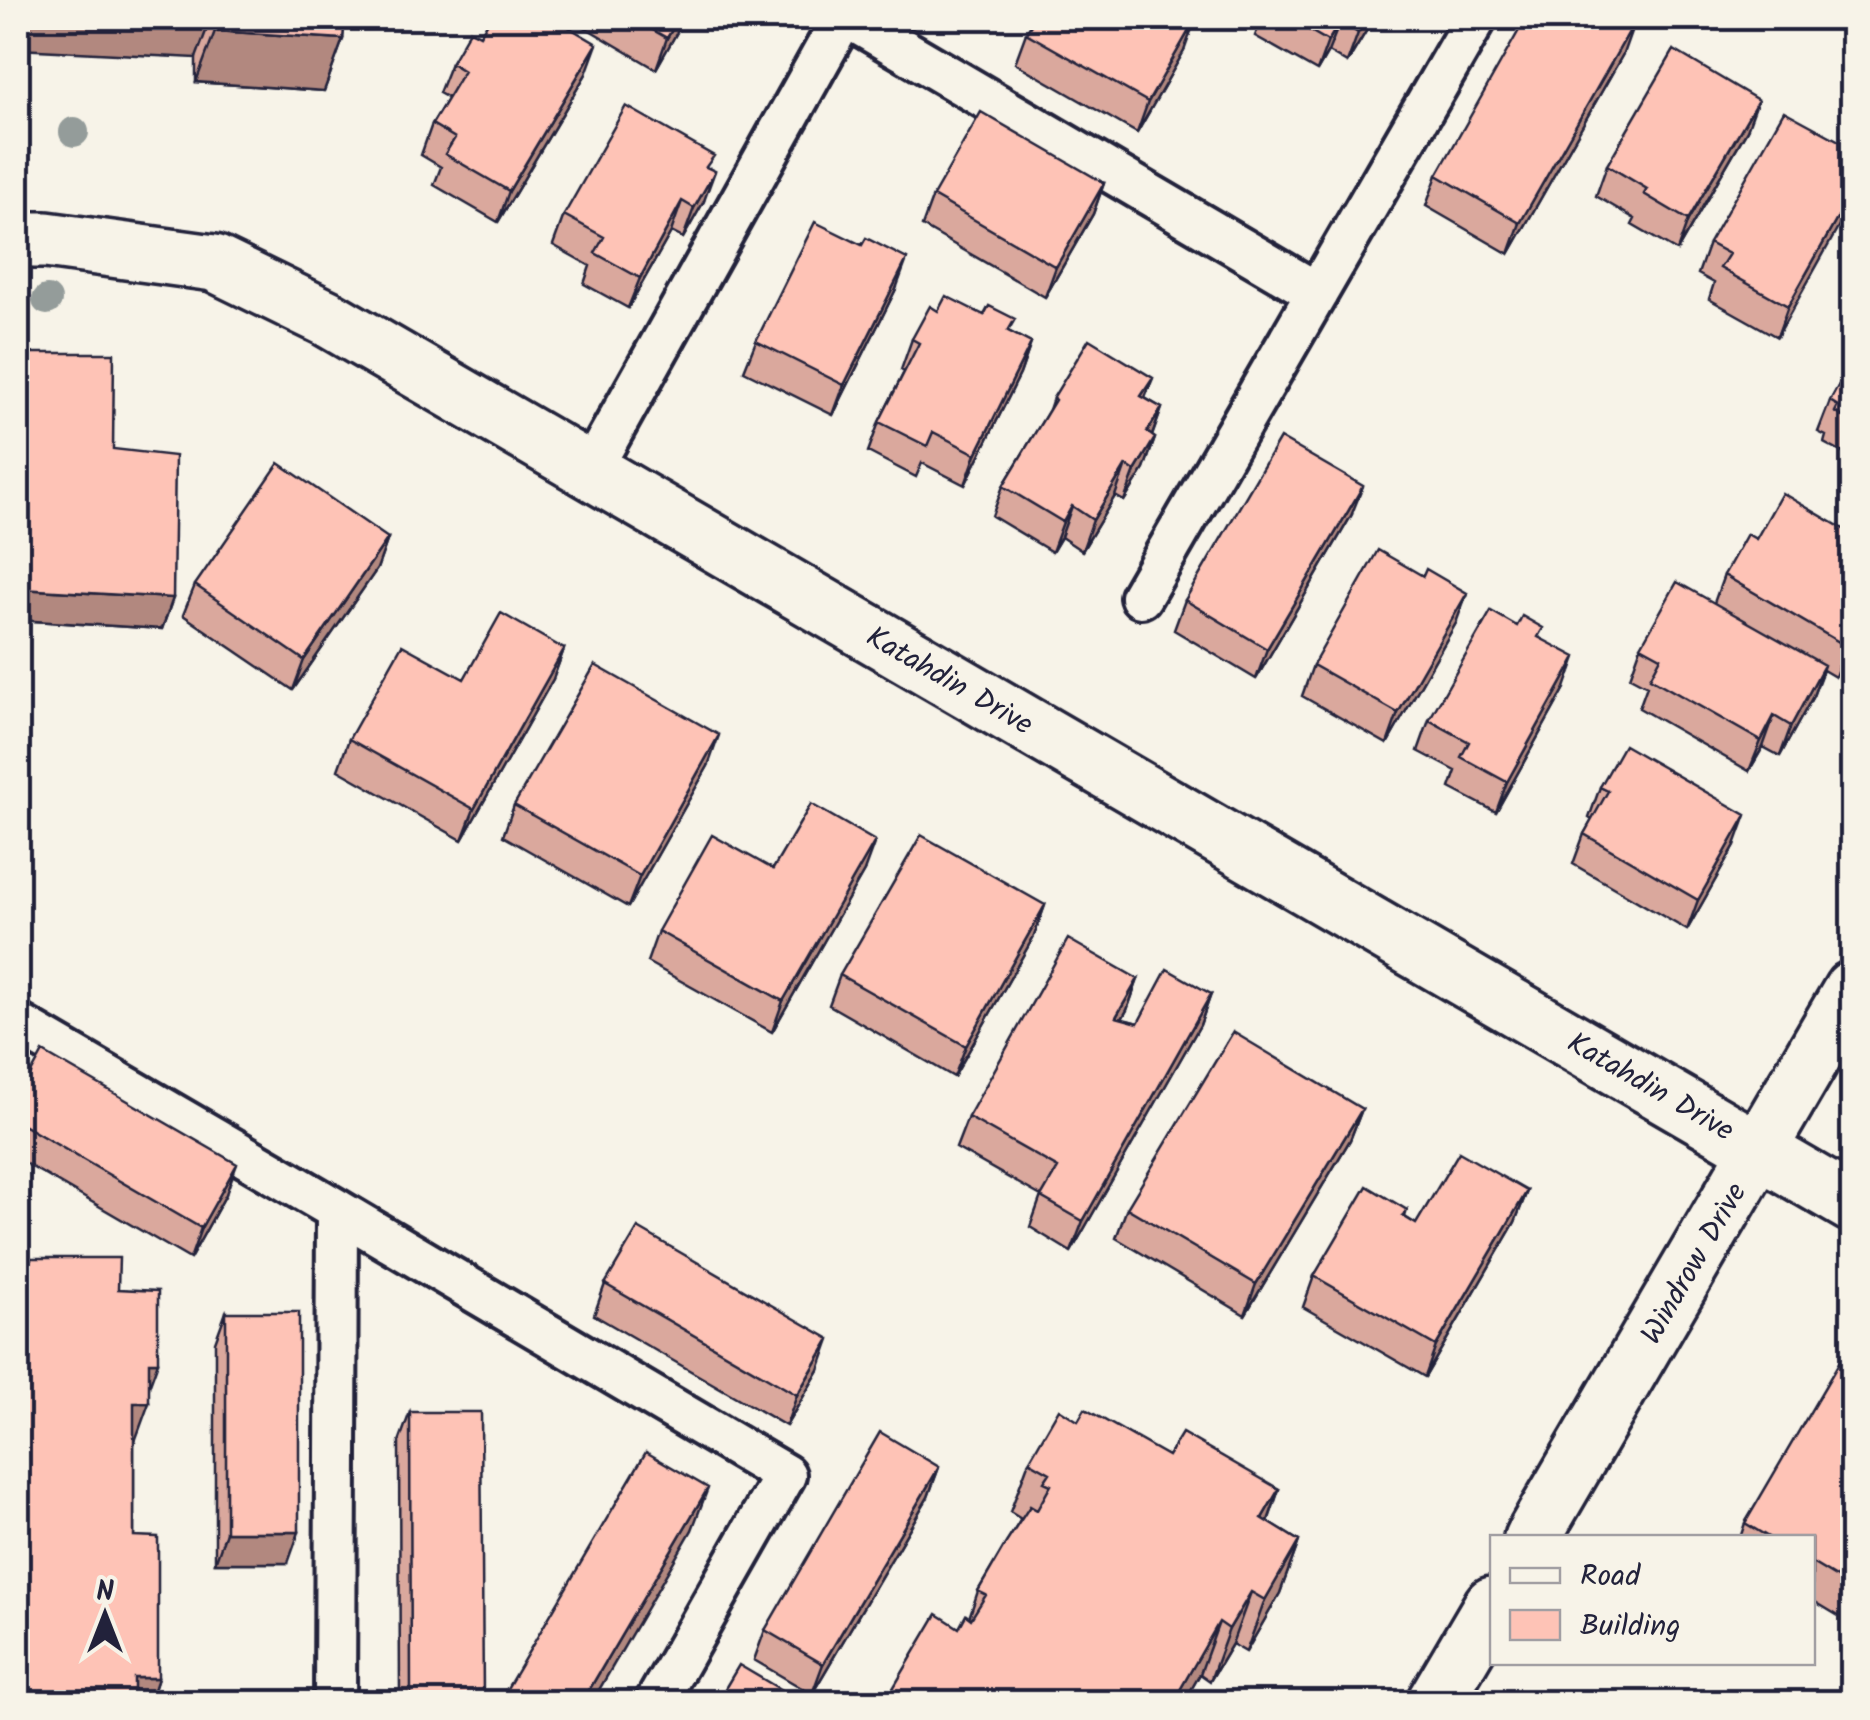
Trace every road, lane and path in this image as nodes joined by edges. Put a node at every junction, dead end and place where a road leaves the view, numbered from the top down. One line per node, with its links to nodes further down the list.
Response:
1 (846, 18): 4 (lane); 5 (lane)
2 (1476, 18): 4 (lane)
3 (18, 240): 5 (street, Katahdin Drive)
4 (1317, 293): 6 (lane)
5 (590, 471): 9 (street, Katahdin Drive)
6 (1142, 597)
7 (1852, 988): 9 (street, Windrow Drive)
8 (18, 1024): 11 (lane)
9 (1760, 1149): 10 (street, Katahdin Drive); 12 (street, Windrow Drive)
10 (1852, 1204)
11 (337, 1210): 14 (lane); 15 (lane)
12 (1534, 1535)
13 (1490, 1608): 16 (street)
14 (335, 1702)
15 (656, 1702)
16 (1435, 1702)

